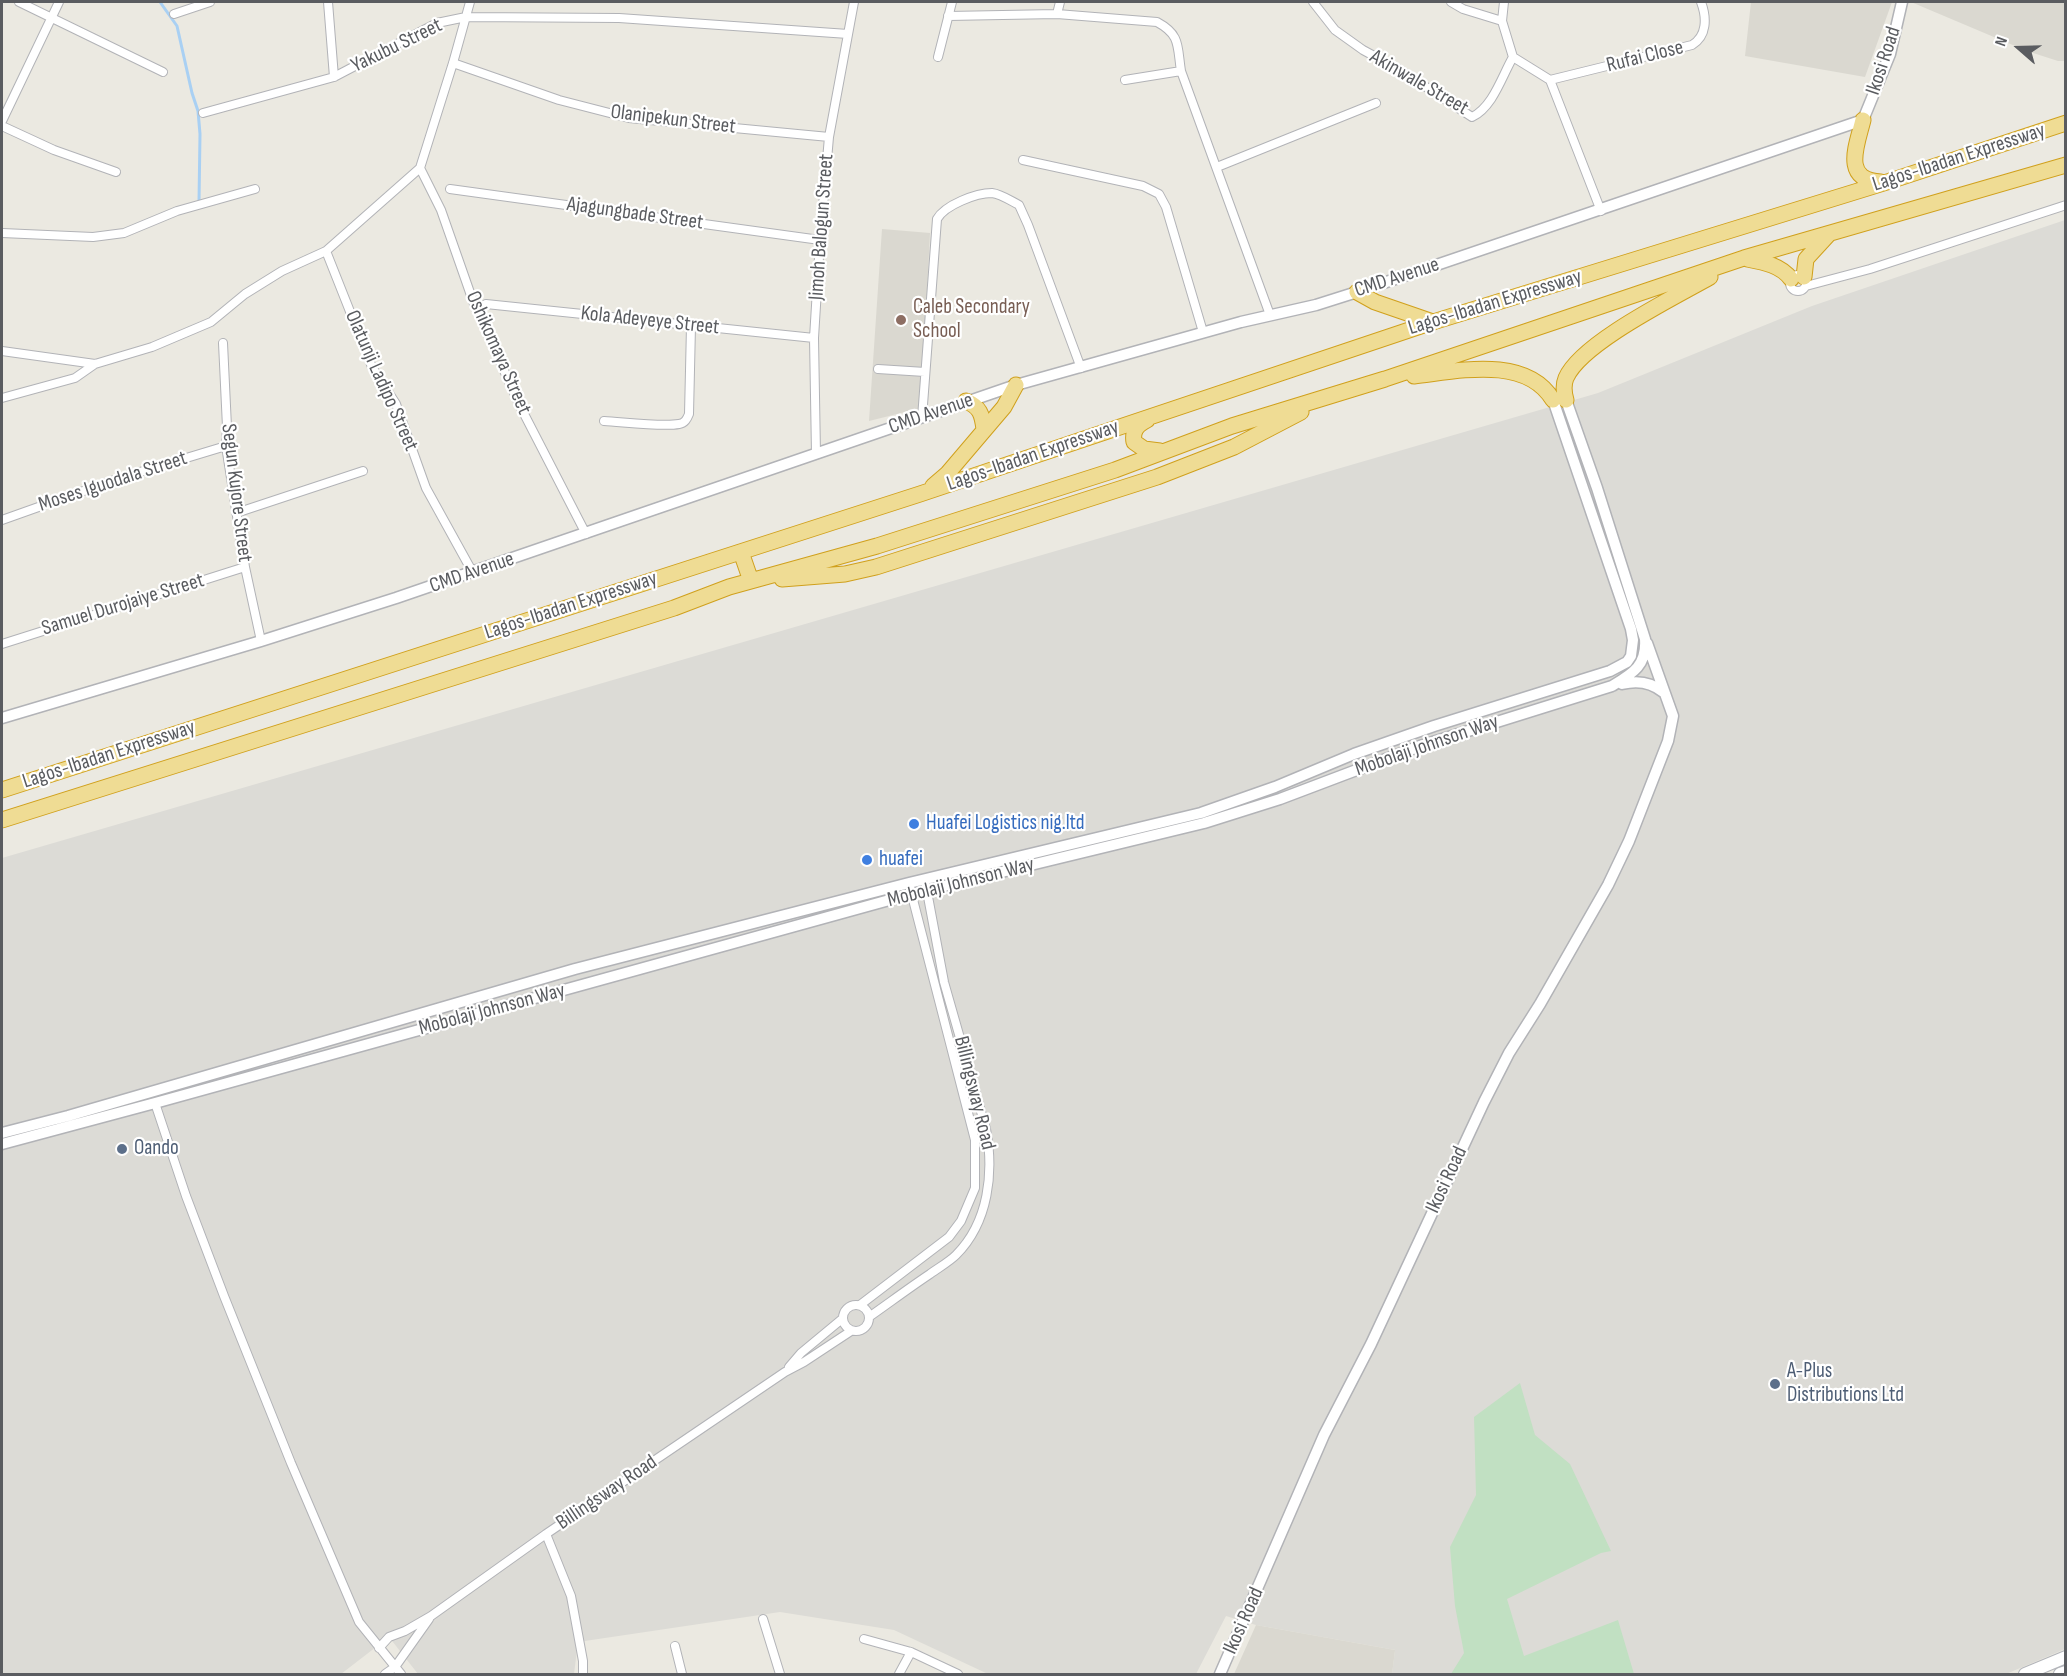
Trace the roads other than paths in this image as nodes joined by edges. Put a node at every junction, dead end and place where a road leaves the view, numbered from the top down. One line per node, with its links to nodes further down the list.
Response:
1 (19, 2): 18 (street)
2 (59, 2): 18 (street)
3 (210, 2): 14 (street)
4 (327, 2): 26 (street)
5 (470, 2): 17 (street)
6 (854, 2): 20 (street, Jimoh Balogun Street)
7 (952, 2): 16 (street)
8 (1060, 2): 15 (street)
9 (1313, 2): 22 (street, Akinwale Street)
10 (1452, 2): 19 (street)
11 (1504, 2): 19 (street)
12 (1701, 2): 28 (street, Rufai Close)
13 (1902, 2): 31 (street, Ikosi Road)
14 (174, 14)
15 (1057, 14): 16 (street); 24 (street)
16 (948, 16): 21 (street)
17 (466, 17): 20 (street, Yakubu Street); 23 (street); 26 (street, Yakubu Street)
18 (51, 18): 25 (street); 32 (street)
19 (1502, 21): 22 (street)
20 (848, 34): 35 (street, Jimoh Balogun Street)
21 (938, 57)
22 (1513, 57): 28 (street)
23 (453, 63): 35 (street, Olanipekun Street); 39 (street)
24 (1181, 71): 27 (street); 38 (street)
25 (163, 72)
26 (334, 76): 30 (street, Yakubu Street)
27 (1125, 80)
28 (1550, 80): 45 (street)
29 (1376, 103): 38 (street)
30 (203, 113)
31 (1863, 120): 41 (highway); 45 (street, CMD Avenue)
32 (2, 121)
33 (2066, 123): 41 (highway, Lagos-Ibadan Expressway)
34 (2, 126): 40 (street)
35 (829, 137): 48 (street, Jimoh Balogun Street)
36 (1023, 159): 57 (street)
37 (2066, 165): 47 (highway, Lagos-Ibadan Expressway)
38 (1217, 167): 54 (street)
39 (420, 168): 49 (street); 82 (street, Oshikomaya Street)
40 (116, 172)
41 (1887, 182): 55 (highway, Lagos-Ibadan Expressway)
42 (255, 189): 46 (street)
43 (450, 189): 48 (street, Ajagungbade Street)
44 (2066, 205): 51 (street)
45 (1601, 211): 52 (street, CMD Avenue)
46 (2, 233)
47 (1829, 234): 50 (highway, Lagos-Ibadan Expressway); 51 (highway)
48 (820, 240): 58 (street, Jimoh Balogun Street)
49 (326, 251): 61 (street); 85 (street, Olatunji Ladipo Street)
50 (1744, 258): 51 (highway); 65 (highway, Lagos-Ibadan Expressway); 68 (highway)
51 (1800, 281)
52 (1357, 292): 54 (street, CMD Avenue); 55 (highway)
53 (486, 304): 56 (street, Kola Adeyeye Street)
54 (1270, 315): 57 (street, CMD Avenue)
55 (1433, 322): 71 (highway, Lagos-Ibadan Expressway)
56 (691, 326): 58 (street, Kola Adeyeye Street); 73 (street)
57 (1203, 332): 62 (street, CMD Avenue)
58 (814, 338): 77 (street, Jimoh Balogun Street)
59 (223, 343): 75 (street, Segun Kujore Street)
60 (2, 351): 61 (street)
61 (95, 364): 67 (street)
62 (1081, 368): 64 (street); 66 (street, CMD Avenue)
63 (878, 369): 64 (street)
64 (925, 372): 72 (street)
65 (1385, 379): 68 (highway); 69 (highway, Lagos-Ibadan Expressway)
66 (1016, 385): 70 (street, CMD Avenue); 74 (highway)
67 (2, 398)
68 (1560, 400): 90 (street); 91 (street)
69 (1315, 401): 76 (highway, Lagos-Ibadan Expressway); 86 (highway)
70 (966, 402): 72 (street, CMD Avenue); 74 (highway)
71 (1163, 412): 76 (highway); 79 (highway, Lagos-Ibadan Expressway)
72 (922, 418): 77 (street, CMD Avenue)
73 (604, 421)
74 (984, 429): 79 (highway)
75 (226, 446): 80 (street, Segun Kujore Street); 81 (street, Moses Iguodala Street)
76 (1161, 451): 86 (highway, Lagos-Ibadan Expressway)
77 (816, 454): 82 (street, CMD Avenue)
78 (363, 471): 80 (street)
79 (920, 494): 83 (highway, Lagos-Ibadan Expressway)
80 (236, 513): 84 (street, Segun Kujore Street)
81 (2, 520)
82 (586, 534): 85 (street, CMD Avenue)
83 (741, 552): 87 (highway); 98 (highway, Lagos-Ibadan Expressway)
84 (245, 567): 88 (street, Segun Kujore Street); 89 (street, Samuel Durojaiye Street)
85 (473, 573): 88 (street, CMD Avenue)
86 (767, 577): 87 (highway, Lagos-Ibadan Expressway)
87 (751, 581): 99 (highway, Lagos-Ibadan Expressway)
88 (261, 641): 97 (street, CMD Avenue)
89 (2, 644)
90 (1633, 645): 91 (street); 92 (street)
91 (1647, 648): 93 (street); 96 (street, Ikosi Road)
92 (1623, 665): 93 (street); 100 (street, Mobolaji Johnson Way)
93 (1632, 674): 94 (street); 95 (street, Mobolaji Johnson Way)
94 (1642, 681): 95 (street); 96 (street)
95 (1612, 686): 100 (street, Mobolaji Johnson Way)
96 (1664, 693): 126 (street, Ikosi Road)
97 (2, 718)
98 (2, 790)
99 (2, 820)
100 (926, 885): 101 (street, Mobolaji Johnson Way); 106 (street, Billingsway Road)
101 (910, 889): 102 (street, Mobolaji Johnson Way); 103 (street, Mobolaji Johnson Way); 105 (street, Billingsway Road)
102 (155, 1103): 104 (street, Mobolaji Johnson Way); 115 (street)
103 (2, 1133)
104 (2, 1144)
105 (860, 1305): 106 (street); 107 (street)
106 (869, 1317): 108 (street)
107 (842, 1319): 108 (street); 109 (street, Billingsway Road)
108 (851, 1330): 109 (street, Billingsway Road)
109 (785, 1371): 110 (street, Billingsway Road)
110 (546, 1534): 111 (street, Billingsway Road); 121 (street)
111 (431, 1616): 115 (street, Billingsway Road); 118 (street, Billingsway Road)
112 (763, 1619): 123 (street)
113 (864, 1639): 116 (street)
114 (675, 1646): 122 (street)
115 (379, 1648): 118 (street)
116 (911, 1652): 124 (street); 125 (street)
117 (2066, 1657): 127 (main road)
118 (398, 1671): 120 (street, Billingsway Road)
119 (2066, 1672): 128 (main road)
120 (385, 1674)
121 (583, 1674)
122 (682, 1674)
123 (780, 1674)
124 (899, 1674)
125 (958, 1674)
126 (1220, 1674)
127 (2025, 1674)
128 (2060, 1674)

